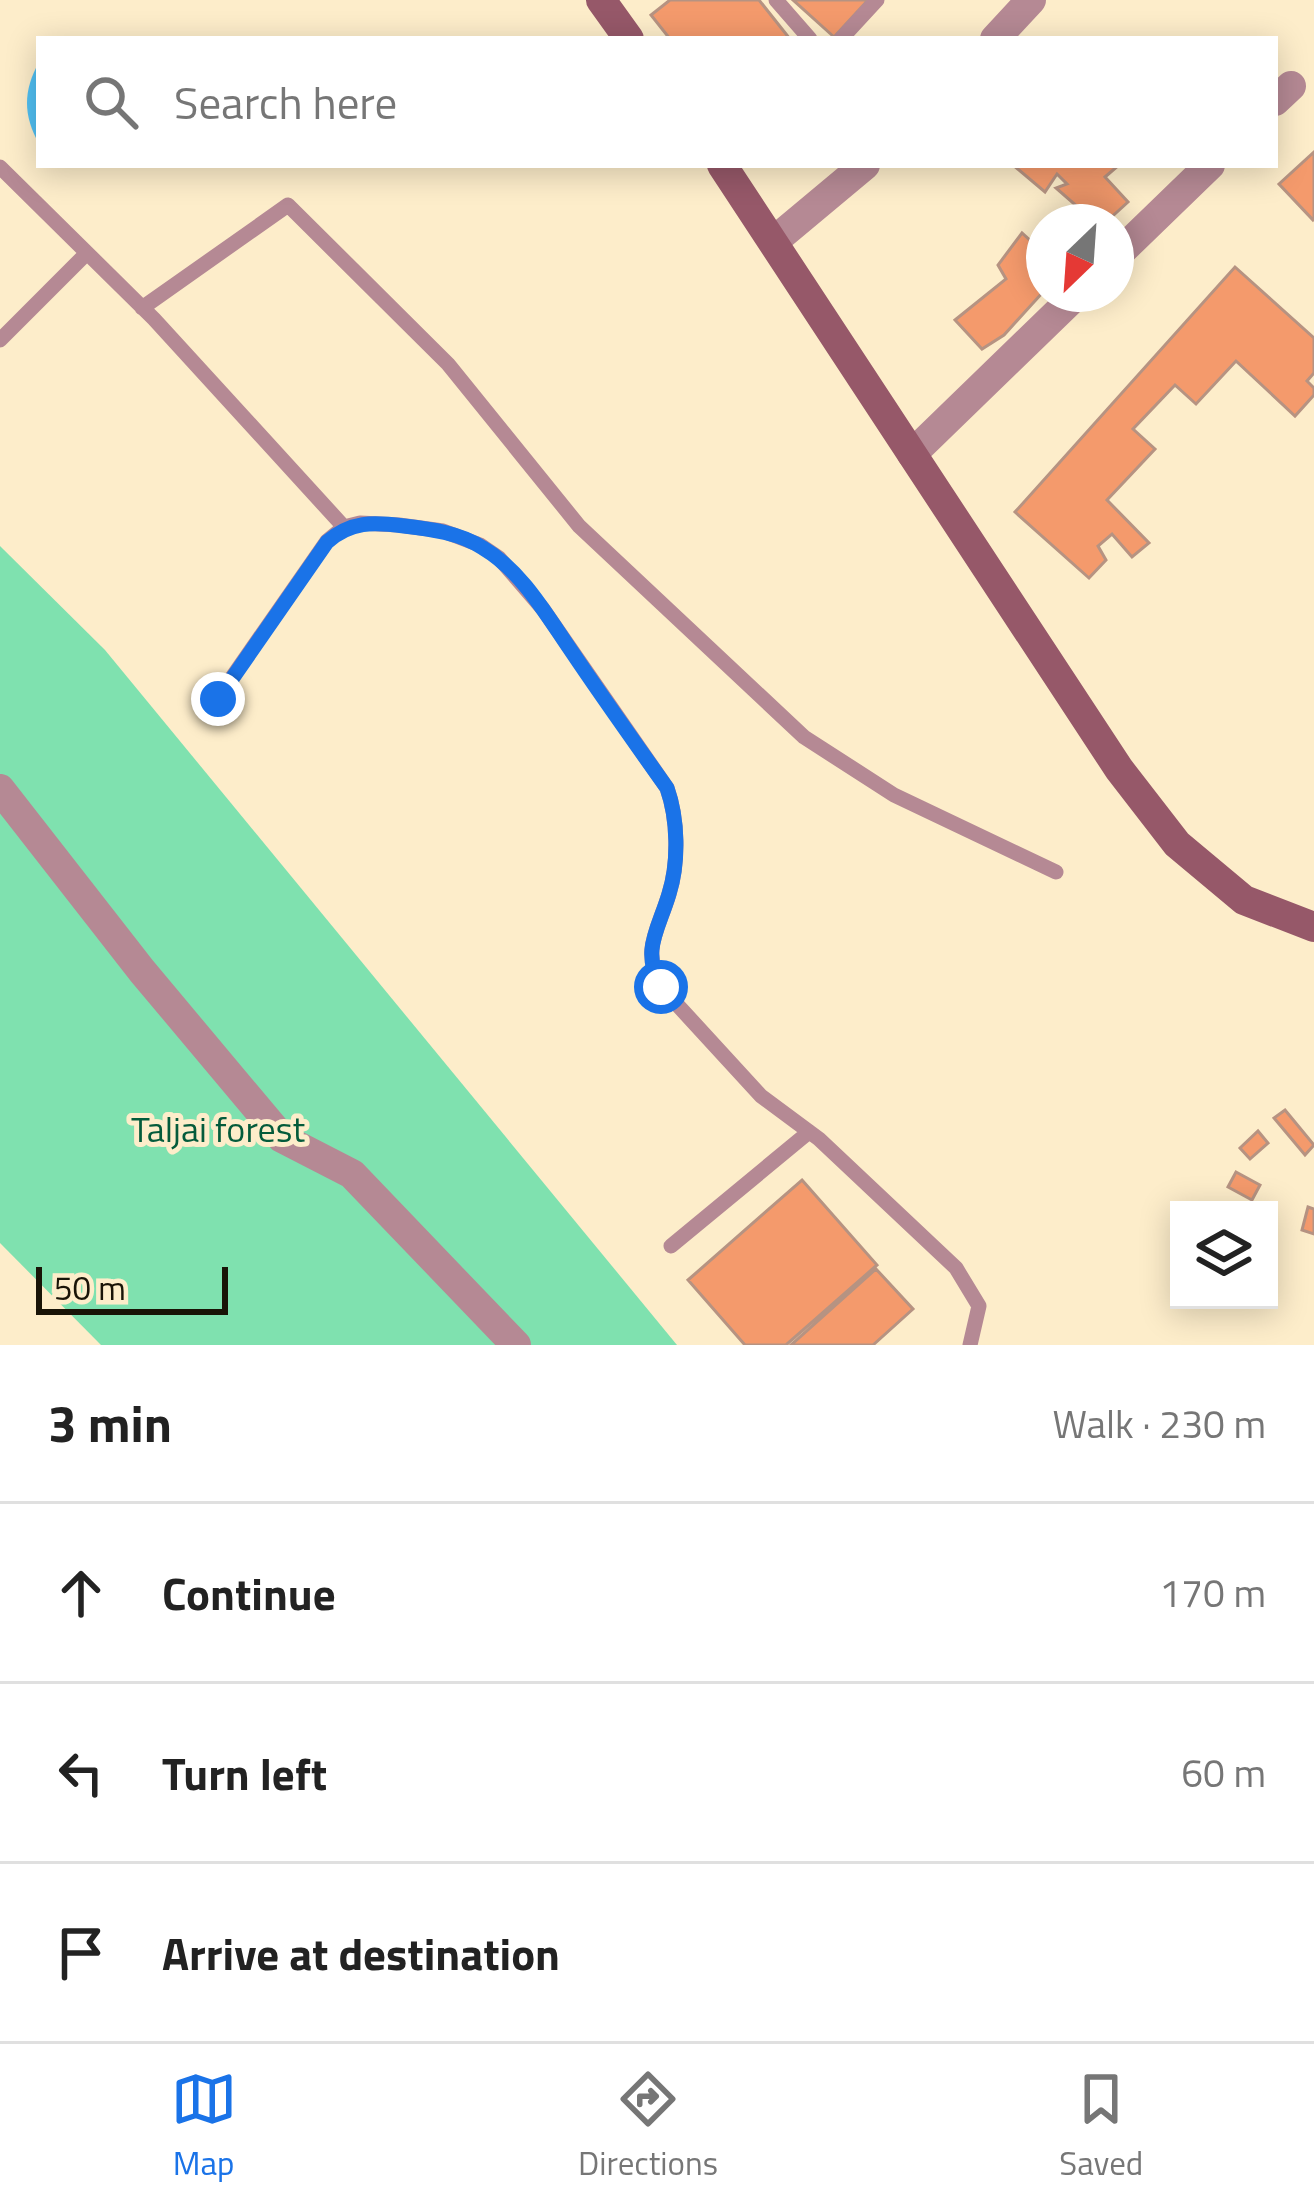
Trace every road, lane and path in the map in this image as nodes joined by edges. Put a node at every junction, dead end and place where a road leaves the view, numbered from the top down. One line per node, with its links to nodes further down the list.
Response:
1 (601, 0): 5 (street)
2 (776, 0): 6 (lane)
3 (877, 0): 7 (lane)
4 (1031, 0): 8 (street)
5 (627, 36)
6 (807, 36)
7 (844, 36)
8 (998, 36)
9 (0, 167): 15 (lane)
10 (724, 168): 14 (street)
11 (861, 168): 14 (street)
12 (1207, 168): 13 (street)
13 (1134, 239)
14 (774, 241): 19 (street)
15 (87, 253): 16 (lane); 18 (lane)
16 (142, 308): 20 (lane); 23 (lane)
17 (1059, 312): 19 (street)
18 (0, 340)
19 (912, 454): 24 (street)
20 (344, 527): 21 (lane); 25 (lane)
21 (218, 699)
22 (0, 789): 27 (street)
23 (1056, 872)
24 (1314, 927)
25 (809, 1132): 26 (lane); 28 (lane)
26 (671, 1246)
27 (516, 1345)
28 (970, 1345)

